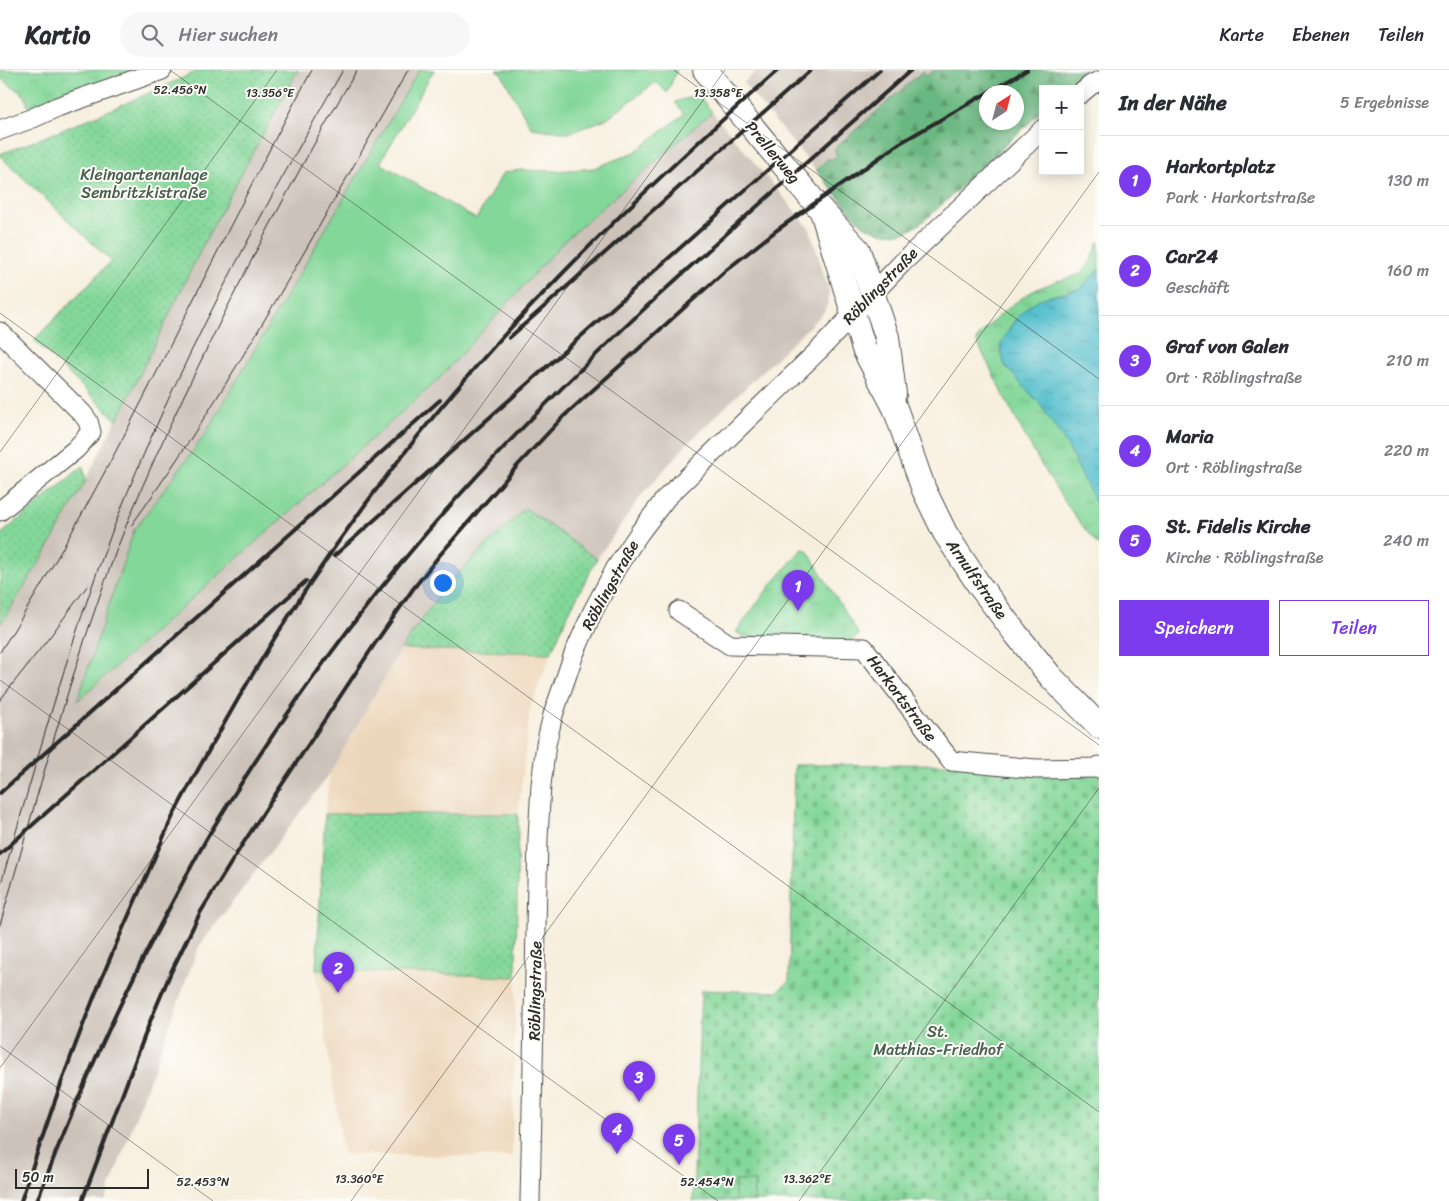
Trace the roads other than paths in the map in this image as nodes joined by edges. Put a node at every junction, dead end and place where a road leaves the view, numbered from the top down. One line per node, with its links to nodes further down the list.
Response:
1 (162, 70): 5 (street)
2 (705, 70): 7 (main road, Prellerweg)
3 (1099, 80): 4 (street)
4 (1084, 91)
5 (0, 130)
6 (1042, 130): 8 (street, Röblingstraße)
7 (822, 211): 8 (main road, Prellerweg); 9 (main road, Prellerweg)
8 (872, 293): 9 (street, Röblingstraße); 11 (main road, Arnulfstraße)
9 (853, 313): 11 (main road, Arnulfstraße); 16 (street, Röblingstraße)
10 (0, 332): 12 (street)
11 (895, 408): 14 (main road, Arnulfstraße)
12 (0, 512)
13 (679, 611): 15 (street, Harkortstraße)
14 (1099, 726)
15 (1099, 766)
16 (530, 1201)

